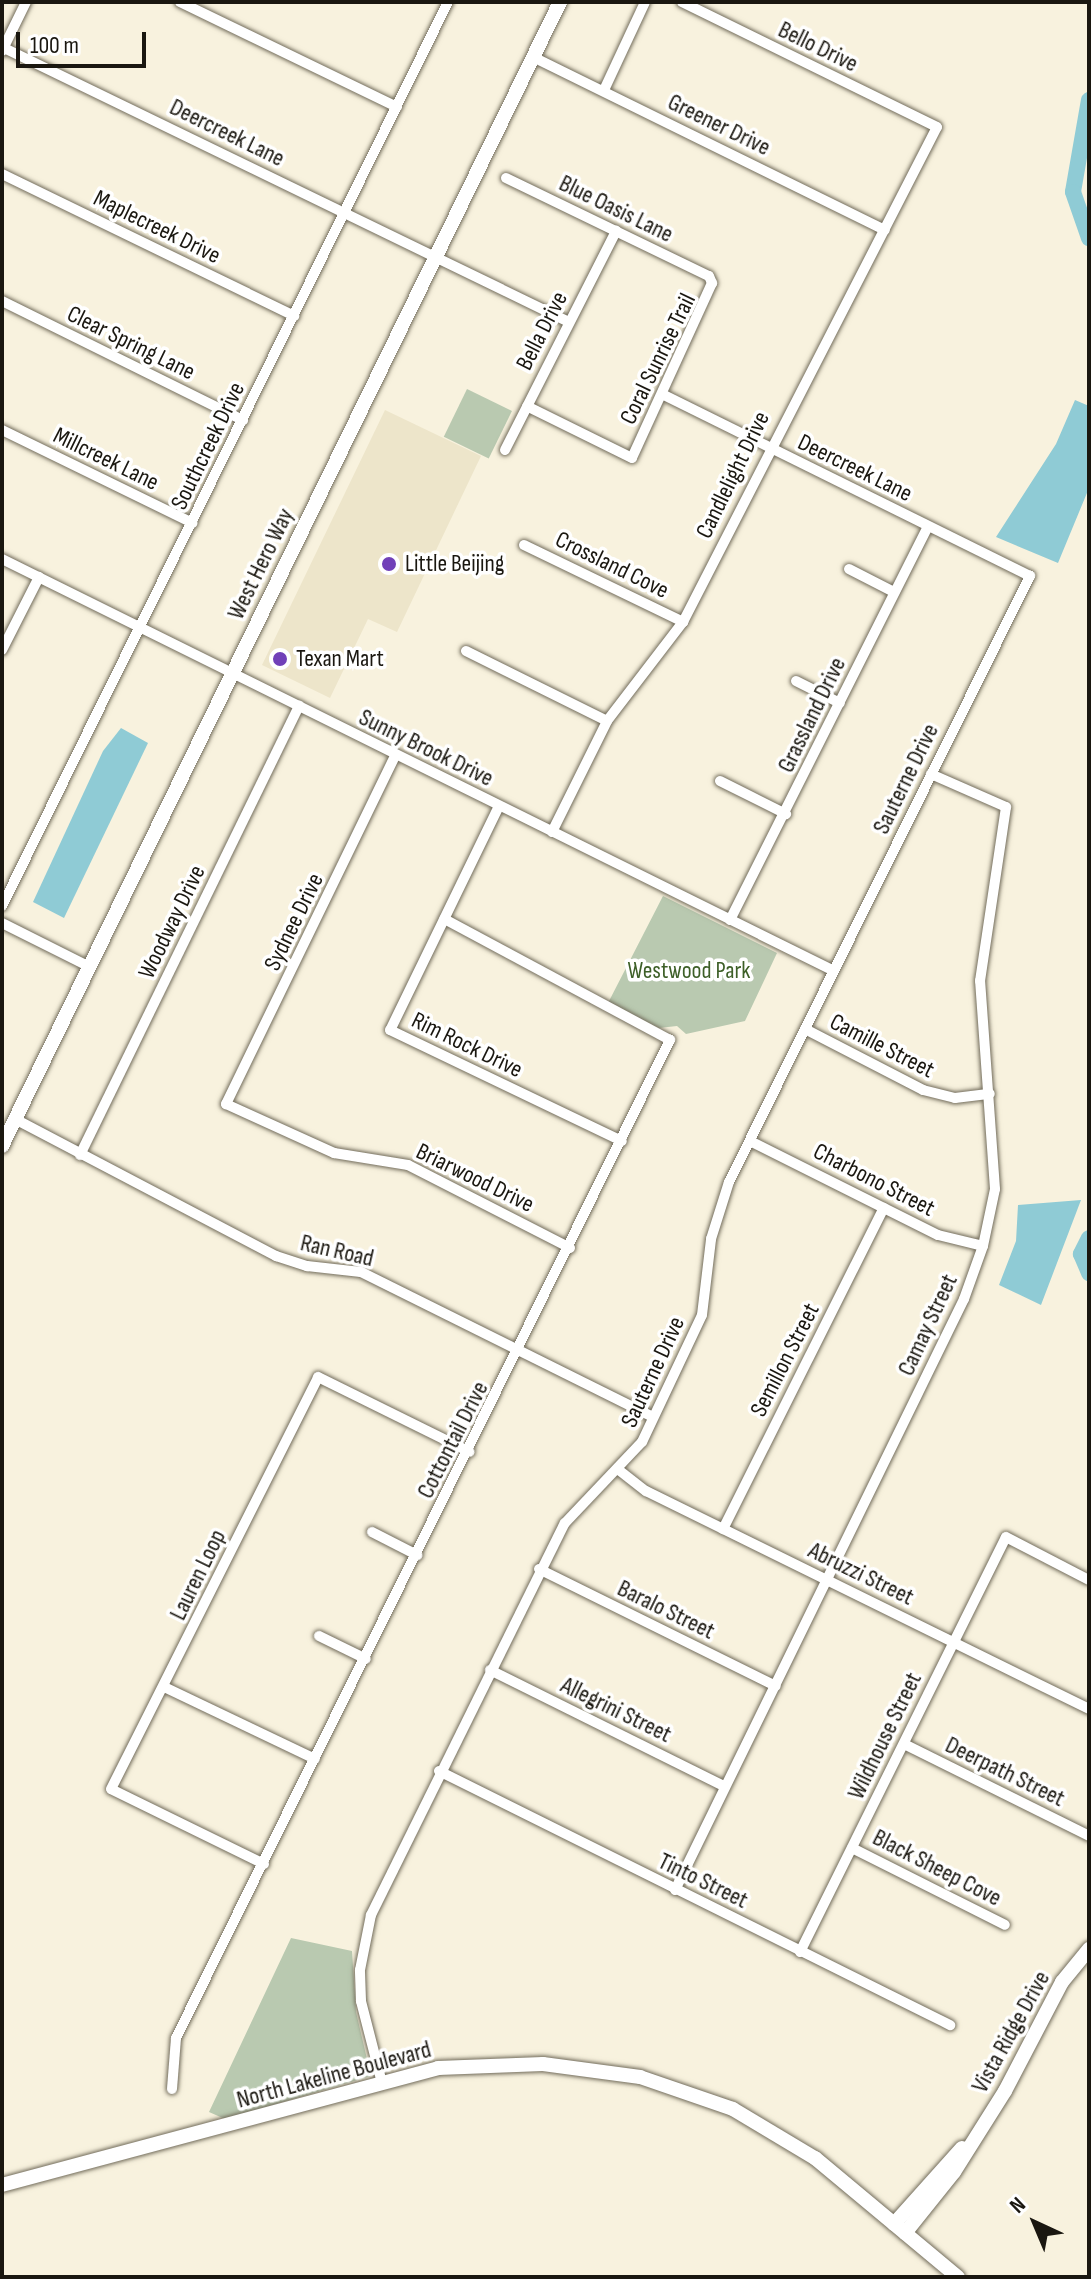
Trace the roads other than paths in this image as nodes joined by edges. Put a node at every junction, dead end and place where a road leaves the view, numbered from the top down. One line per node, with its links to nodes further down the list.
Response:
1 (26, 2): 7 (street)
2 (180, 2): 10 (street)
3 (560, 2): 8 (street, West Hero Way)
4 (645, 2): 9 (street)
5 (682, 2): 11 (street, Bello Drive)
6 (445, 3): 10 (street, Southcreek Drive)
7 (3, 48): 14 (street, Deercreek Lane)
8 (533, 57): 9 (street, Greener Drive); 17 (street, West Hero Way)
9 (604, 90): 15 (street, Greener Drive)
10 (397, 107): 14 (street, Southcreek Drive)
11 (937, 127): 15 (street, Candlelight Drive)
12 (2, 174): 20 (street, Maplecreek Drive)
13 (506, 178): 16 (street, Blue Oasis Lane)
14 (346, 213): 17 (street, Deercreek Lane); 20 (street, Southcreek Drive)
15 (885, 230): 26 (street, Candlelight Drive)
16 (616, 231): 18 (street, Blue Oasis Lane); 21 (street, Bella Drive)
17 (434, 259): 21 (street, Deercreek Lane); 40 (street, West Hero Way)
18 (709, 276): 22 (street, Coral Sunrise Trail)
19 (2, 301): 24 (street, Clear Spring Lane)
20 (294, 316): 24 (street, Southcreek Drive)
21 (569, 322): 23 (street, Bella Drive)
22 (663, 395): 23 (street, Coral Sunrise Trail); 26 (street, Deercreek Lane)
23 (527, 406): 27 (street, Bella Drive)
24 (243, 420): 28 (street, Southcreek Drive)
25 (2, 430): 28 (street, Millcreek Lane)
26 (769, 448): 29 (street, Deercreek Lane); 36 (street, Candlelight Drive)
27 (505, 450)
28 (193, 523): 37 (street, Southcreek Drive)
29 (928, 527): 33 (street, Deercreek Lane); 35 (street, Grassland Drive)
30 (524, 545): 36 (street, Crossland Cove)
31 (2, 559): 34 (street, Sunny Brook Drive)
32 (849, 569): 35 (street)
33 (1030, 576): 46 (street, Sauterne Drive)
34 (39, 577): 37 (street, Sunny Brook Drive); 38 (street)
35 (894, 592): 42 (street, Grassland Drive)
36 (683, 622): 44 (street, Candlelight Drive)
37 (142, 627): 40 (street, Sunny Brook Drive); 51 (street, Southcreek Drive)
38 (2, 650)
39 (466, 651): 44 (street)
40 (232, 673): 43 (street, Sunny Brook Drive); 55 (street, West Hero Way)
41 (796, 681): 42 (street)
42 (840, 703): 49 (street, Grassland Drive)
43 (299, 706): 45 (street, Sunny Brook Drive); 64 (street, Woodway Drive)
44 (607, 721): 50 (street, Candlelight Drive)
45 (395, 756): 48 (street, Sunny Brook Drive); 59 (street, Sydnee Drive)
46 (931, 774): 56 (street, Sauterne Drive); 58 (street, Camay Street)
47 (720, 781): 49 (street)
48 (499, 806): 50 (street, Sunny Brook Drive); 52 (street, Rim Rock Drive)
49 (786, 814): 53 (street, Grassland Drive)
50 (552, 832): 53 (street, Sunny Brook Drive)
51 (2, 906)
52 (444, 919): 61 (street, Cottontail Drive); 61 (street, Rim Rock Drive)
53 (730, 920): 56 (street, Sunny Brook Drive)
54 (2, 923): 55 (street)
55 (90, 967): 60 (street, West Hero Way)
56 (834, 971): 57 (street, Sauterne Drive)
57 (805, 1029): 58 (street, Camille Street); 62 (street, Sauterne Drive)
58 (990, 1094): 66 (street, Camay Street)
59 (226, 1104): 67 (street, Briarwood Drive)
60 (15, 1119): 63 (street, West Hero Way); 64 (street, Ran Road)
61 (622, 1141): 67 (street, Cottontail Drive)
62 (750, 1141): 65 (street, Charbono Street); 69 (street, Sauterne Drive)
63 (2, 1146)
64 (80, 1155): 68 (street, Ran Road)
65 (884, 1208): 66 (street, Charbono Street); 72 (street, Semillon Street)
66 (983, 1246): 76 (street, Camay Street)
67 (570, 1248): 68 (street, Cottontail Drive)
68 (520, 1351): 69 (street, Ran Road); 70 (street, Cottontail Drive)
69 (653, 1417): 71 (street, Sauterne Drive)
70 (470, 1452): 74 (street, Cottontail Drive); 83 (street, Lauren Loop)
71 (620, 1471): 72 (street, Abruzzi Street); 75 (street, Sauterne Drive)
72 (723, 1529): 76 (street, Abruzzi Street)
73 (372, 1532): 74 (street)
74 (417, 1555): 80 (street, Cottontail Drive)
75 (539, 1569): 81 (street, Sauterne Drive); 82 (street, Baralo Street)
76 (827, 1580): 79 (street, Abruzzi Street); 82 (street, Camay Street)
77 (1089, 1580): 79 (street, Wildhouse Street)
78 (319, 1636): 80 (street)
79 (954, 1642): 84 (street, Abruzzi Street); 85 (street, Wildhouse Street)
80 (366, 1659): 86 (street, Cottontail Drive)
81 (490, 1670): 87 (street, Sauterne Drive); 88 (street, Allegrini Street)
82 (776, 1686): 88 (street, Camay Street)
83 (164, 1687): 86 (street); 91 (street, Lauren Loop)
84 (1089, 1709)
85 (904, 1744): 89 (street, Deerpath Street); 90 (street, Wildhouse Street)
86 (315, 1759): 91 (street, Cottontail Drive)
87 (439, 1771): 92 (street, Tinto Street); 97 (street, Sauterne Drive)
88 (724, 1786): 92 (street, Camay Street)
89 (1089, 1836)
90 (852, 1848): 93 (street, Black Sheep Cove); 95 (street, Wildhouse Street)
91 (264, 1864): 98 (street, Cottontail Drive)
92 (675, 1890): 95 (street, Tinto Street)
93 (1005, 1925)
94 (1089, 1949): 100 (street, Vista Ridge Drive)
95 (800, 1952): 96 (street, Tinto Street)
96 (950, 2025)
97 (382, 2083): 99 (street, North Lakeline Boulevard); 100 (street, North Lakeline Boulevard)
98 (172, 2089)
99 (2, 2185)
100 (900, 2228): 101 (street, North Lakeline Boulevard)
101 (958, 2277)

